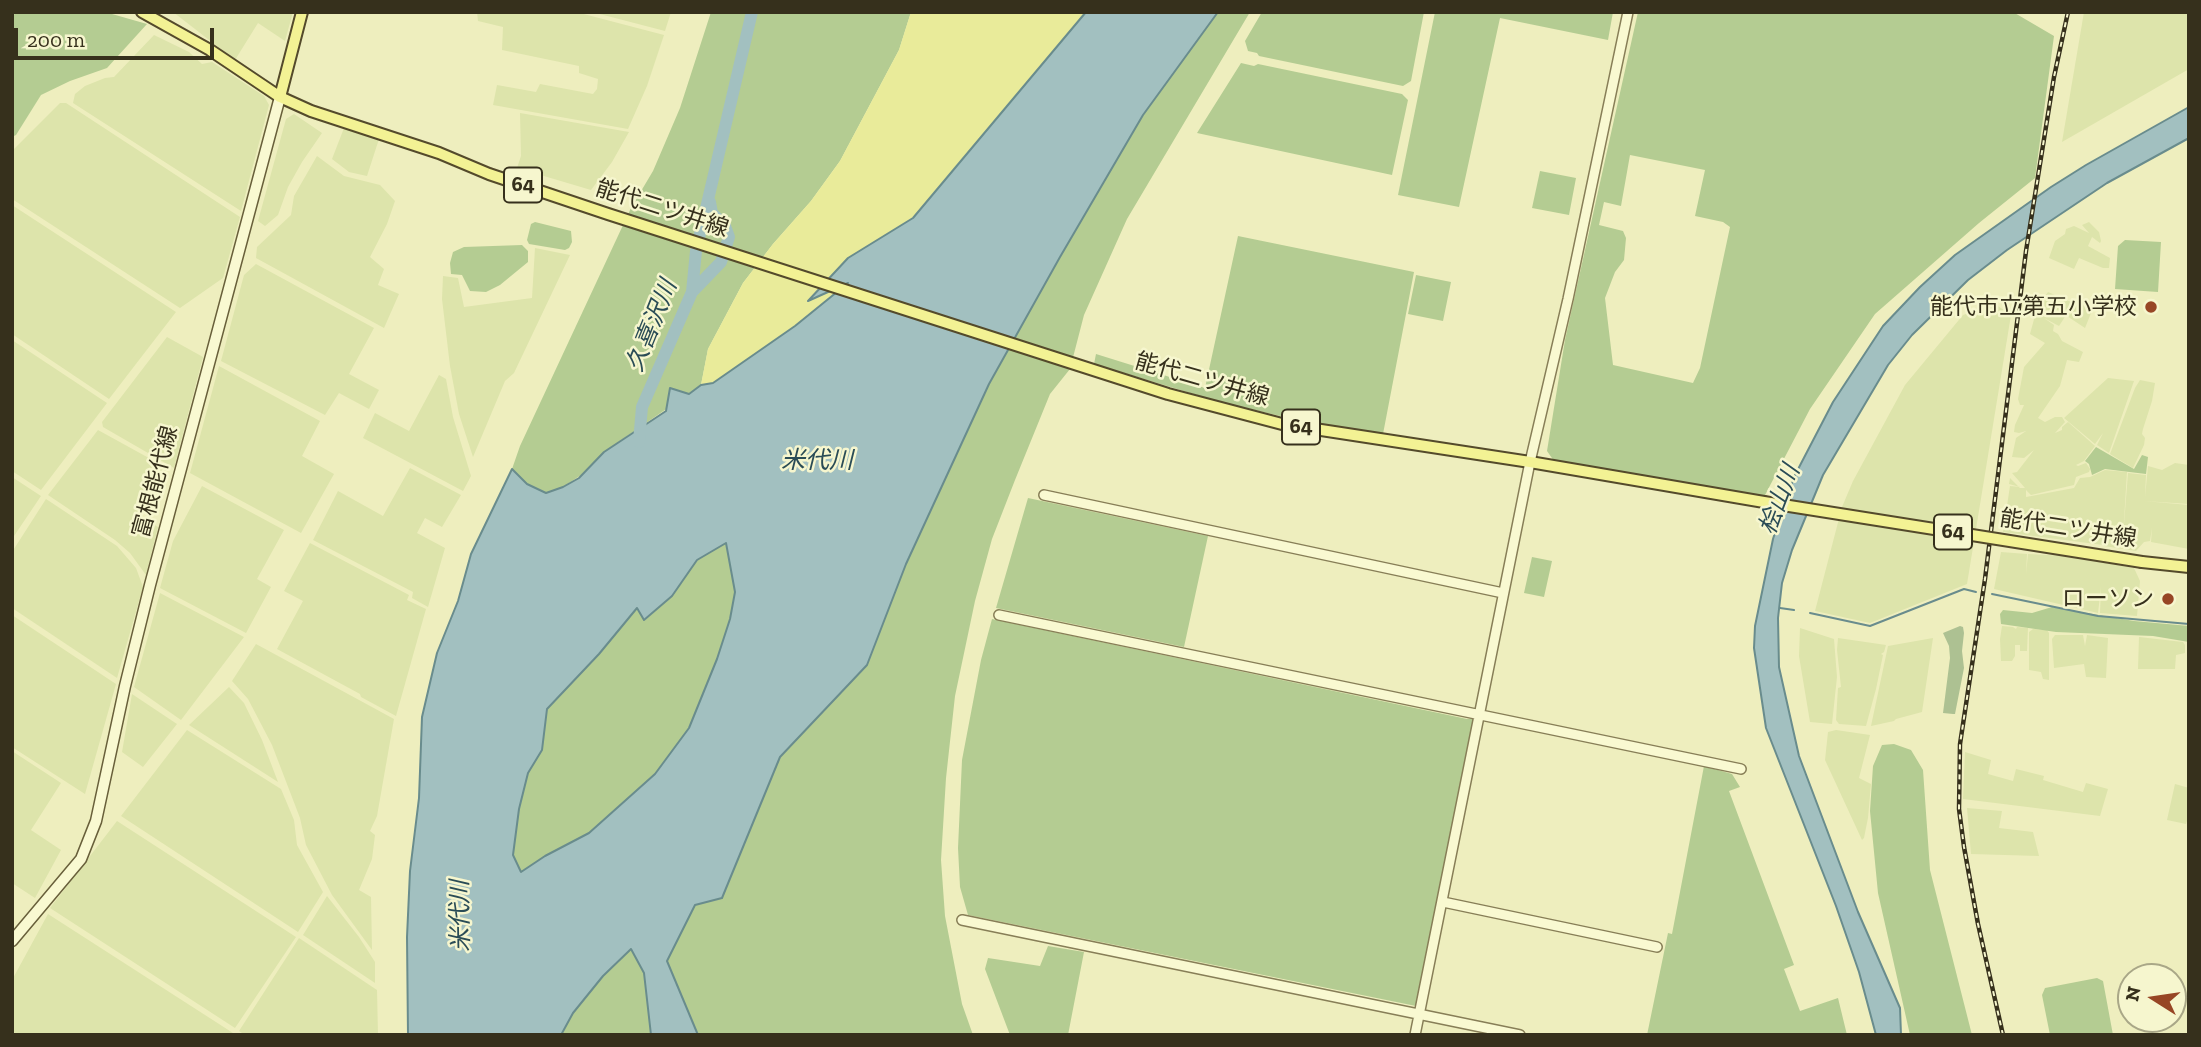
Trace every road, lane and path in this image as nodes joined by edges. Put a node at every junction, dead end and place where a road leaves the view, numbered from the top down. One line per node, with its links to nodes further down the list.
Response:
1 (142, 12): 4 (main road, 能代二ツ井線)
2 (302, 12): 4 (main road, 富根能代線)
3 (1628, 12): 5 (street)
4 (280, 97): 5 (main road, 能代二ツ井線 / 64); 14 (main road, 富根能代線)
5 (1530, 462): 7 (main road, 能代二ツ井線 / 64, bridge); 8 (street)
6 (1044, 495): 8 (street)
7 (2189, 567)
8 (1503, 593): 10 (street)
9 (999, 615): 10 (street)
10 (1481, 715): 11 (street); 12 (street)
11 (1741, 769)
12 (1443, 902): 15 (street); 16 (street)
13 (962, 920): 16 (street)
14 (12, 941)
15 (1657, 947)
16 (1419, 1013): 17 (street); 18 (street)
17 (1415, 1035)
18 (1520, 1035)

